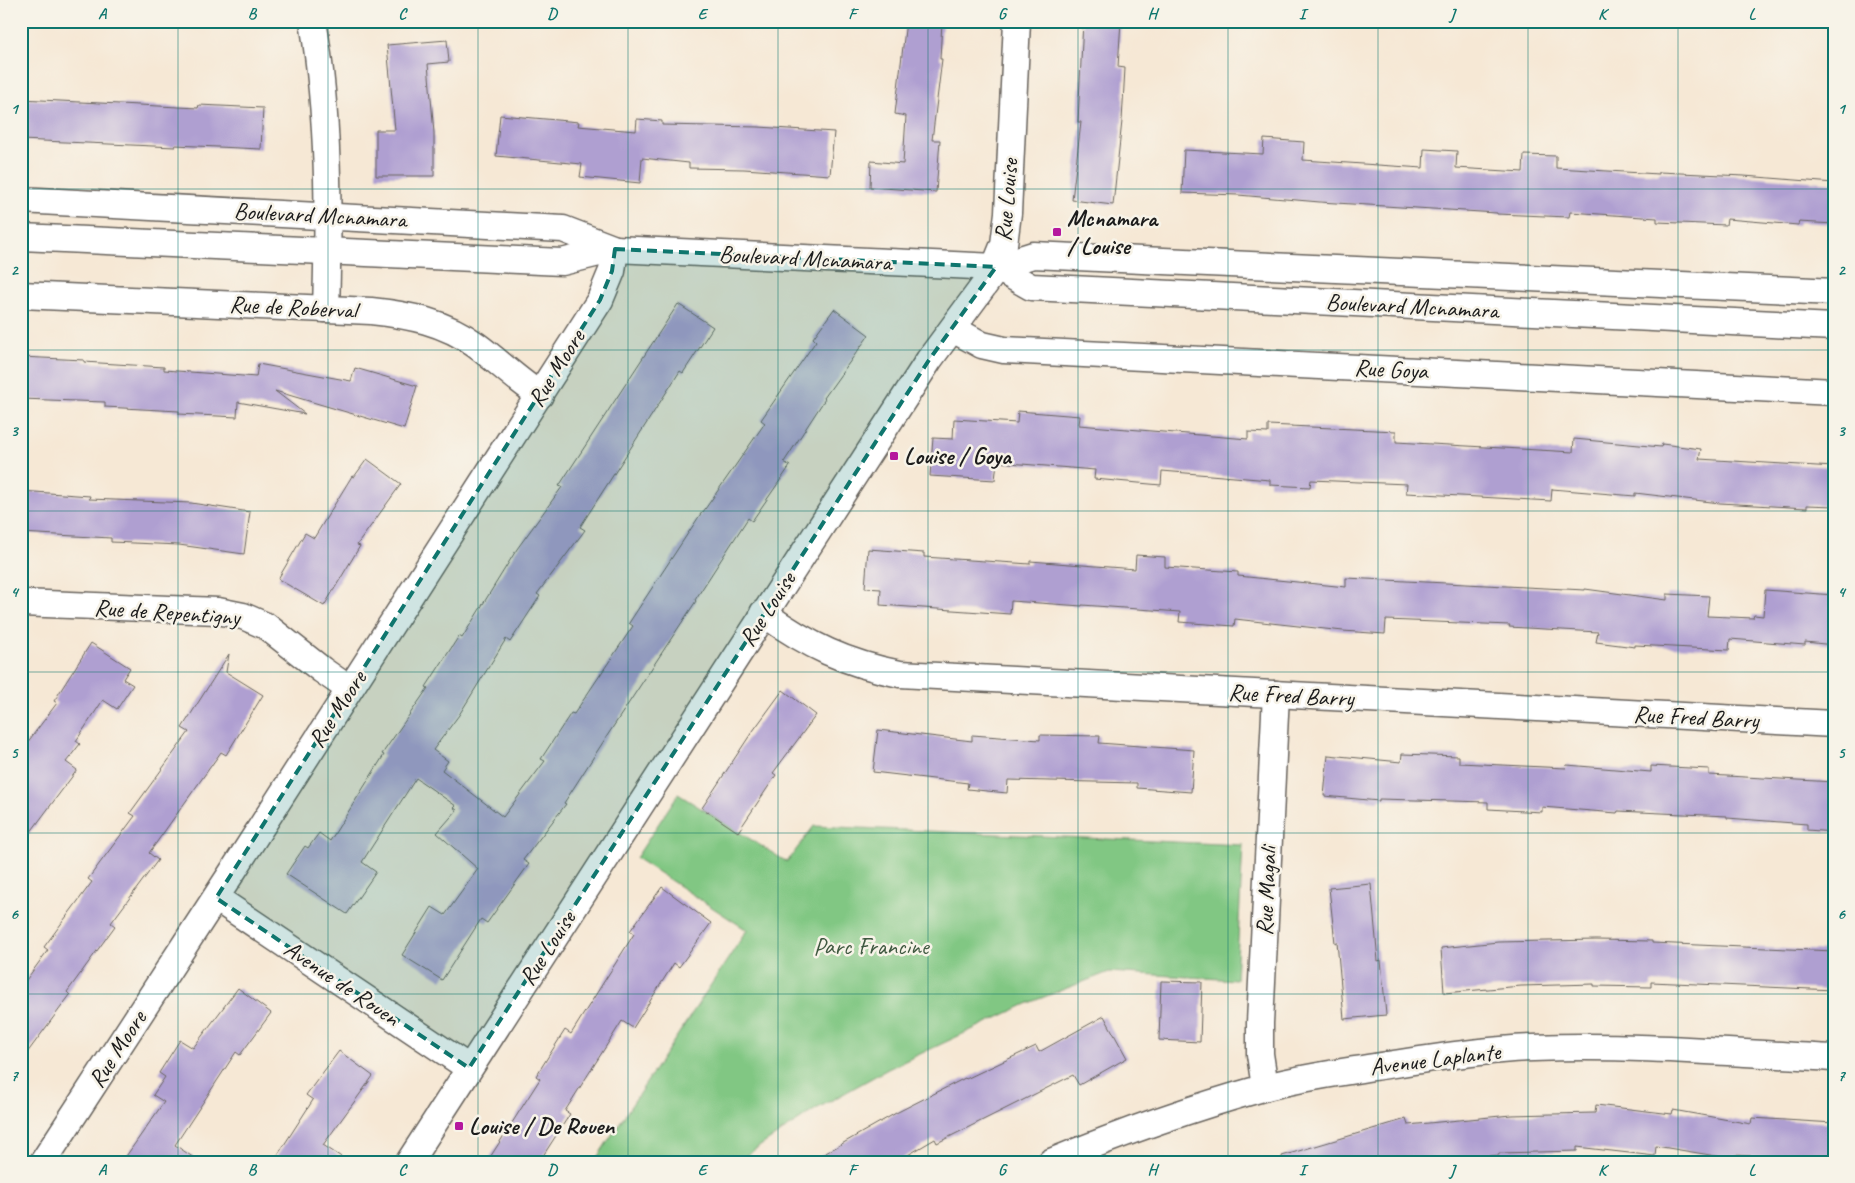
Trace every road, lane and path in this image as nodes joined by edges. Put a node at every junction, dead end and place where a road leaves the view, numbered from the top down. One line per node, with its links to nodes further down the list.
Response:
1 (313, 21): 4 (street)
2 (1017, 21): 8 (street, Rue Louise)
3 (21, 200): 4 (street, Boulevard Mcnamara)
4 (329, 216): 6 (street, Boulevard Mcnamara); 7 (street)
5 (21, 237): 7 (street, Boulevard Mcnamara)
6 (615, 249): 7 (street, Boulevard Mcnamara); 8 (street, Boulevard Mcnamara); 15 (street, Rue Moore)
7 (328, 251): 11 (street)
8 (996, 267): 9 (street, Boulevard Mcnamara); 12 (street, Boulevard Mcnamara); 13 (street, Rue Louise)
9 (1834, 292)
10 (21, 295): 11 (street, Rue de Roberval)
11 (326, 309): 15 (street, Rue de Roberval)
12 (1834, 327)
13 (952, 329): 14 (street, Rue Goya); 17 (street, Rue Louise)
14 (1834, 392)
15 (540, 395): 18 (street, Rue Moore)
16 (24, 611): 18 (street, Rue de Repentigny)
17 (763, 614): 19 (street, Rue Fred Barry); 23 (street, Rue Louise)
18 (349, 688): 21 (street, Rue Moore)
19 (1276, 694): 20 (street, Rue Fred Barry); 24 (street, Rue Magali)
20 (1834, 724)
21 (216, 898): 23 (street, Avenue de Rouen); 25 (street, Rue Moore)
22 (1834, 1058): 24 (street, Avenue Laplante)
23 (469, 1068): 26 (street, Rue Louise)
24 (1266, 1087): 27 (street, Avenue Laplante)
25 (43, 1162)
26 (408, 1162)
27 (1052, 1162)

